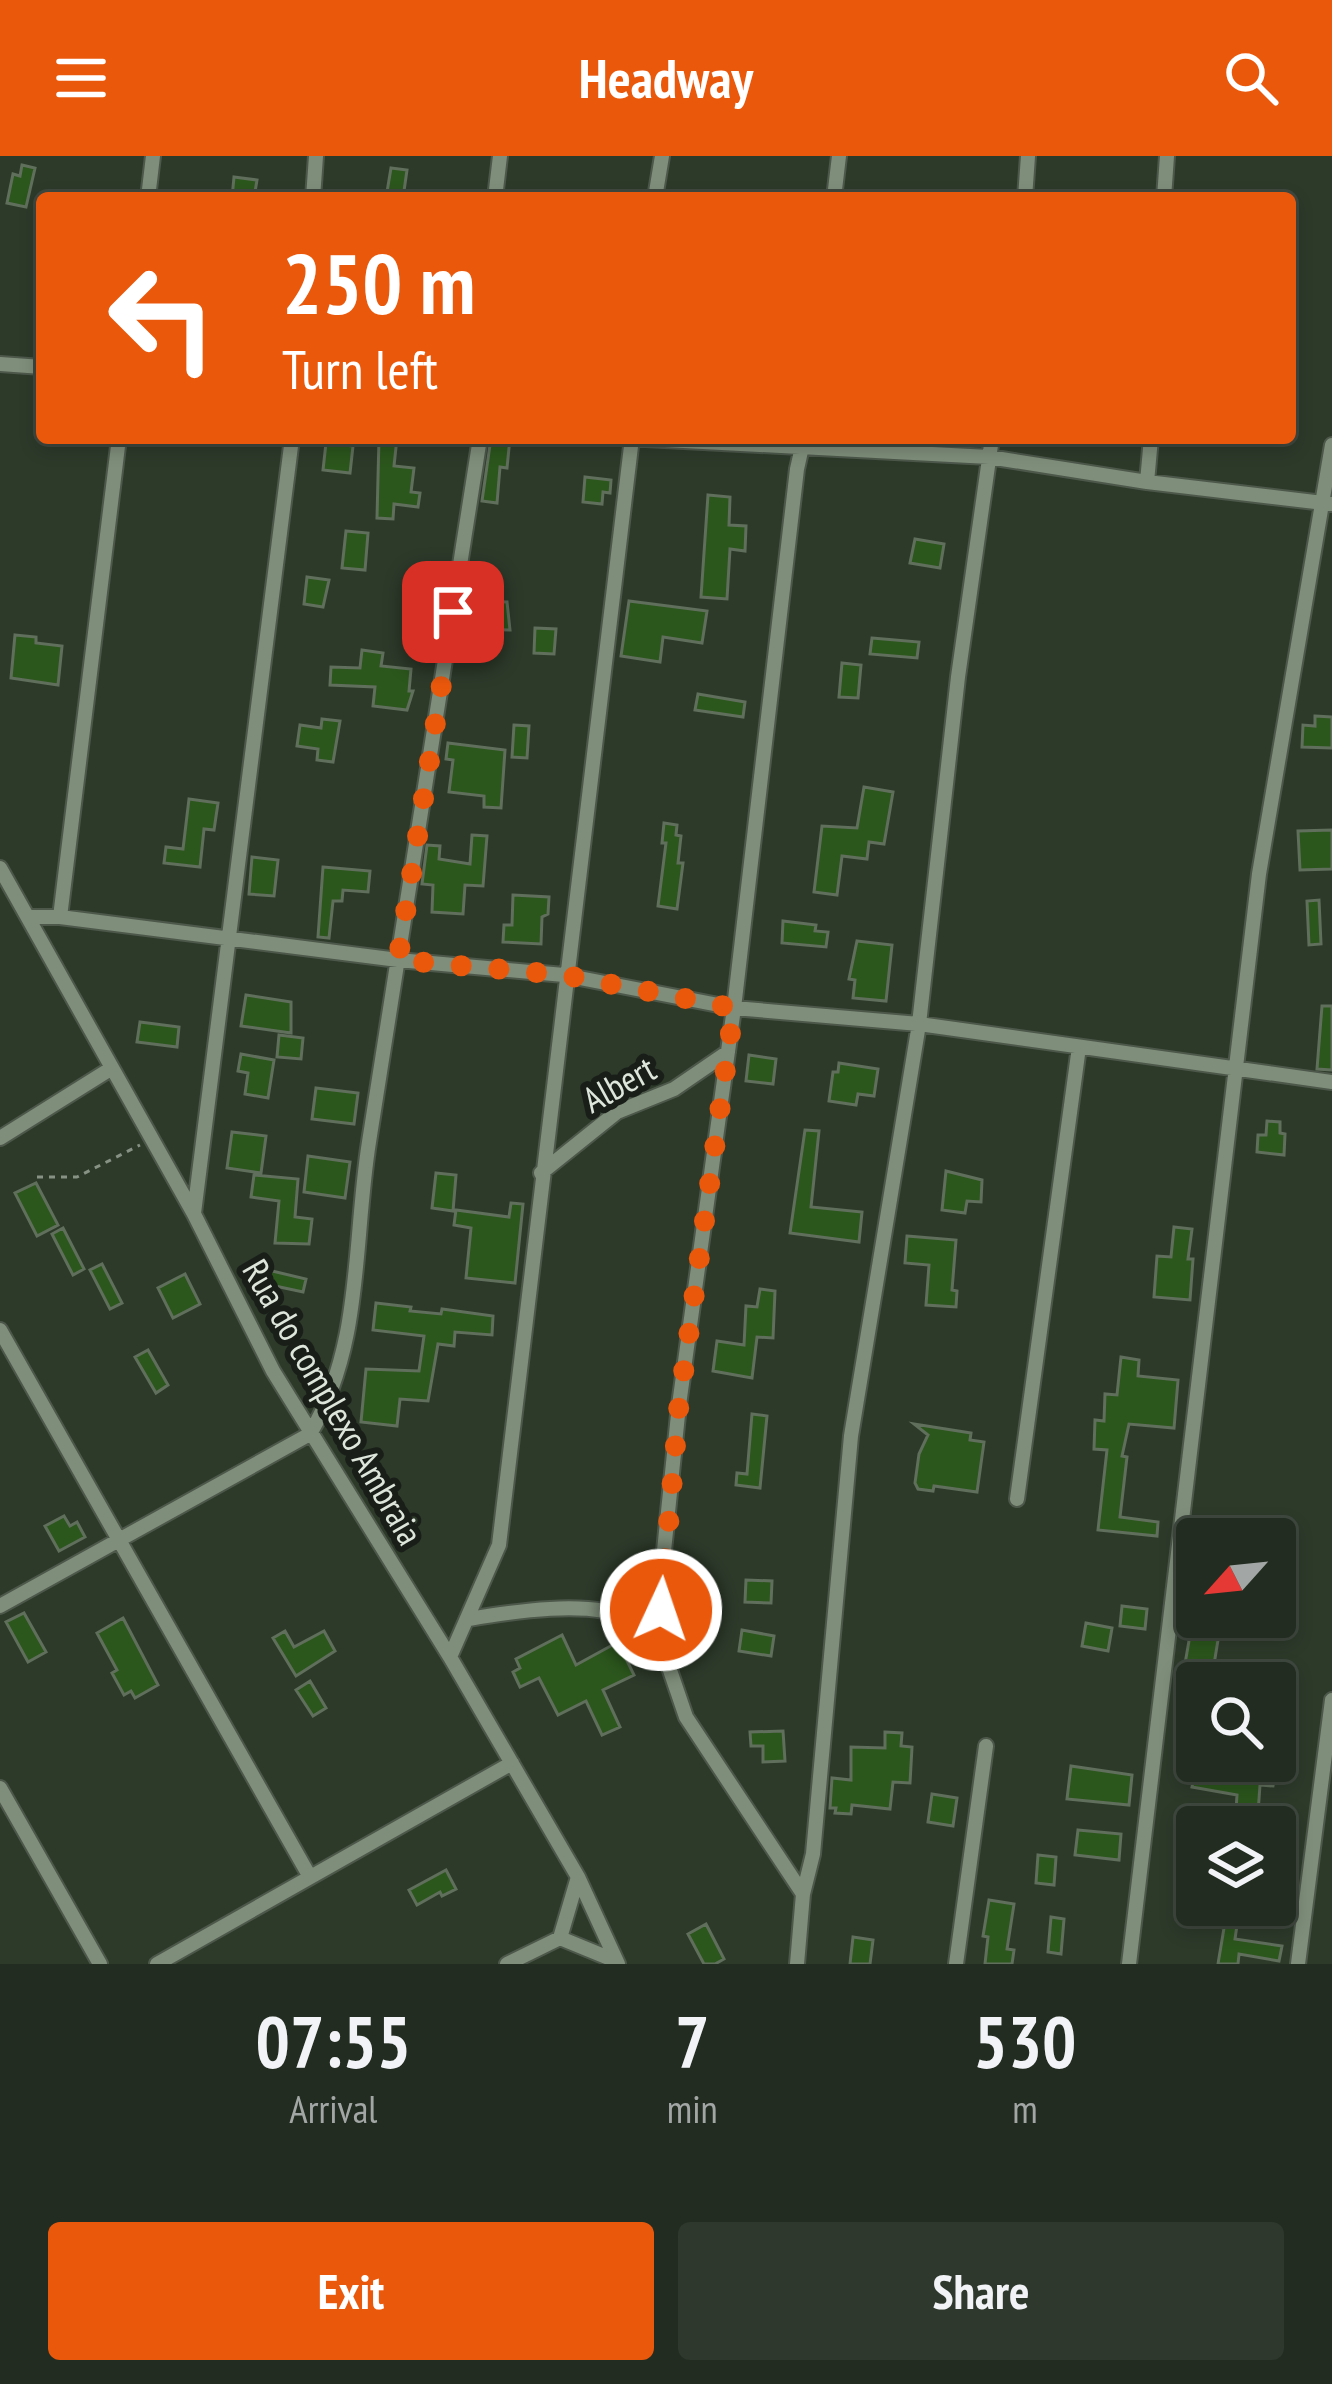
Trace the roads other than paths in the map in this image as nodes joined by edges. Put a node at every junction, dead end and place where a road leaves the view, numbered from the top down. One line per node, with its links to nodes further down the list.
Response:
1 (153, 156): 8 (street)
2 (316, 156): 9 (street)
3 (500, 156): 10 (street)
4 (662, 156): 11 (street)
5 (839, 156): 12 (street)
6 (1028, 156): 13 (street)
7 (1167, 156): 14 (street)
8 (149, 192)
9 (313, 192)
10 (496, 192)
11 (656, 192)
12 (835, 192)
13 (1025, 192)
14 (1165, 192)
15 (0, 364): 16 (street)
16 (36, 367)
17 (118, 444): 31 (street)
18 (291, 444): 32 (street)
19 (479, 444): 33 (street)
20 (628, 444): 34 (street)
21 (803, 444): 35 (street)
22 (816, 444): 26 (street)
23 (991, 444): 26 (street)
24 (1150, 444): 27 (street)
25 (1332, 446): 28 (street)
26 (989, 457): 27 (street); 36 (street)
27 (1147, 482): 28 (street)
28 (1328, 503): 40 (street)
29 (0, 868): 30 (street, Rua do complexo Ambraia)
30 (28, 917): 31 (street); 39 (street, Rua do complexo Ambraia)
31 (60, 917): 32 (street)
32 (229, 936): 33 (street); 44 (street)
33 (398, 960): 34 (street); 46 (street)
34 (564, 975): 35 (street); 43 (street)
35 (734, 1008): 36 (street); 38 (street)
36 (919, 1024): 37 (street); 59 (street)
37 (1079, 1047): 40 (street); 47 (street)
38 (728, 1052): 43 (street, Albert); 51 (street)
39 (112, 1068): 42 (street); 44 (street, Rua do complexo Ambraia)
40 (1238, 1071): 41 (street); 67 (street)
41 (1332, 1082)
42 (0, 1138)
43 (542, 1173): 50 (street)
44 (194, 1214): 46 (street, Rua do complexo Ambraia)
45 (0, 1330): 48 (street)
46 (310, 1434): 48 (street); 52 (street, Rua do complexo Ambraia)
47 (1017, 1499)
48 (118, 1540): 49 (street); 57 (street)
49 (0, 1606)
50 (469, 1619): 51 (street); 52 (street)
51 (660, 1641): 59 (street)
52 (450, 1658): 55 (street, Rua do complexo Ambraia)
53 (1332, 1700): 68 (street)
54 (986, 1746): 66 (street)
55 (512, 1763): 57 (street); 58 (street, Rua do complexo Ambraia)
56 (0, 1788): 62 (street)
57 (310, 1877): 63 (street)
58 (578, 1877): 60 (street); 61 (street, Rua do complexo Ambraia)
59 (803, 1894): 65 (street)
60 (560, 1938): 61 (street); 64 (street)
61 (617, 1963)
62 (100, 1964)
63 (157, 1964)
64 (507, 1964)
65 (796, 1964)
66 (956, 1964)
67 (1129, 1964)
68 (1298, 1964)

